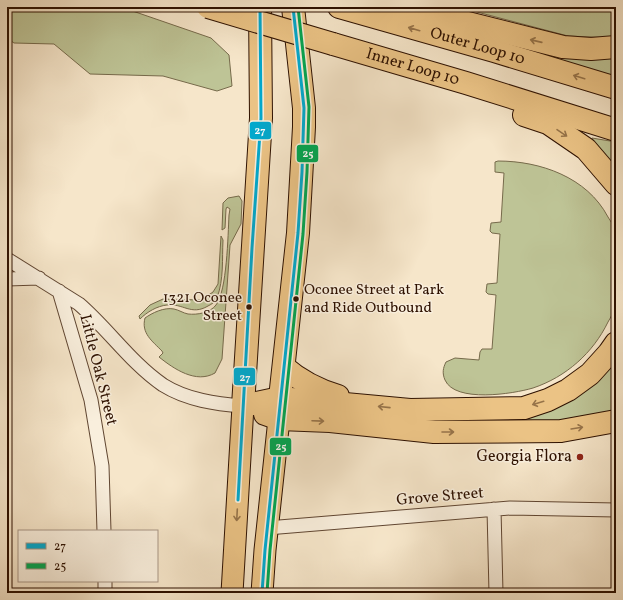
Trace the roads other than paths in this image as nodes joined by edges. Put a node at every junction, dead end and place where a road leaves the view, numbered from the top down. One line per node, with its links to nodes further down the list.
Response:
1 (208, 7): 7 (highway, Inner Loop 10, bridge)
2 (260, 7): 18 (highway)
3 (293, 7): 16 (highway)
4 (339, 7): 8 (highway, Outer Loop 10, one-way to 4)
5 (404, 7): 6 (highway, one-way to 5)
6 (616, 47)
7 (466, 83): 9 (highway, Inner Loop 10); 10 (highway, one-way to 10)
8 (616, 88)
9 (616, 130)
10 (616, 184)
11 (7, 259): 12 (street)
12 (40, 278): 13 (street); 14 (street)
13 (7, 279)
14 (60, 291): 18 (street); 24 (street, Little Oak Street)
15 (616, 343): 17 (highway, one-way to 17)
16 (284, 367): 17 (highway); 19 (highway)
17 (358, 404): 19 (highway)
18 (243, 406): 19 (highway); 27 (main road, one-way to 27)
19 (280, 409): 20 (highway, one-way to 20); 23 (main road)
20 (616, 421)
21 (494, 509): 22 (street, Grove Street); 23 (street, Grove Street); 29 (street)
22 (616, 510)
23 (267, 528): 28 (main road)
24 (104, 530)
25 (105, 582): 26 (street)
26 (105, 593)
27 (232, 593)
28 (262, 593)
29 (496, 593)

